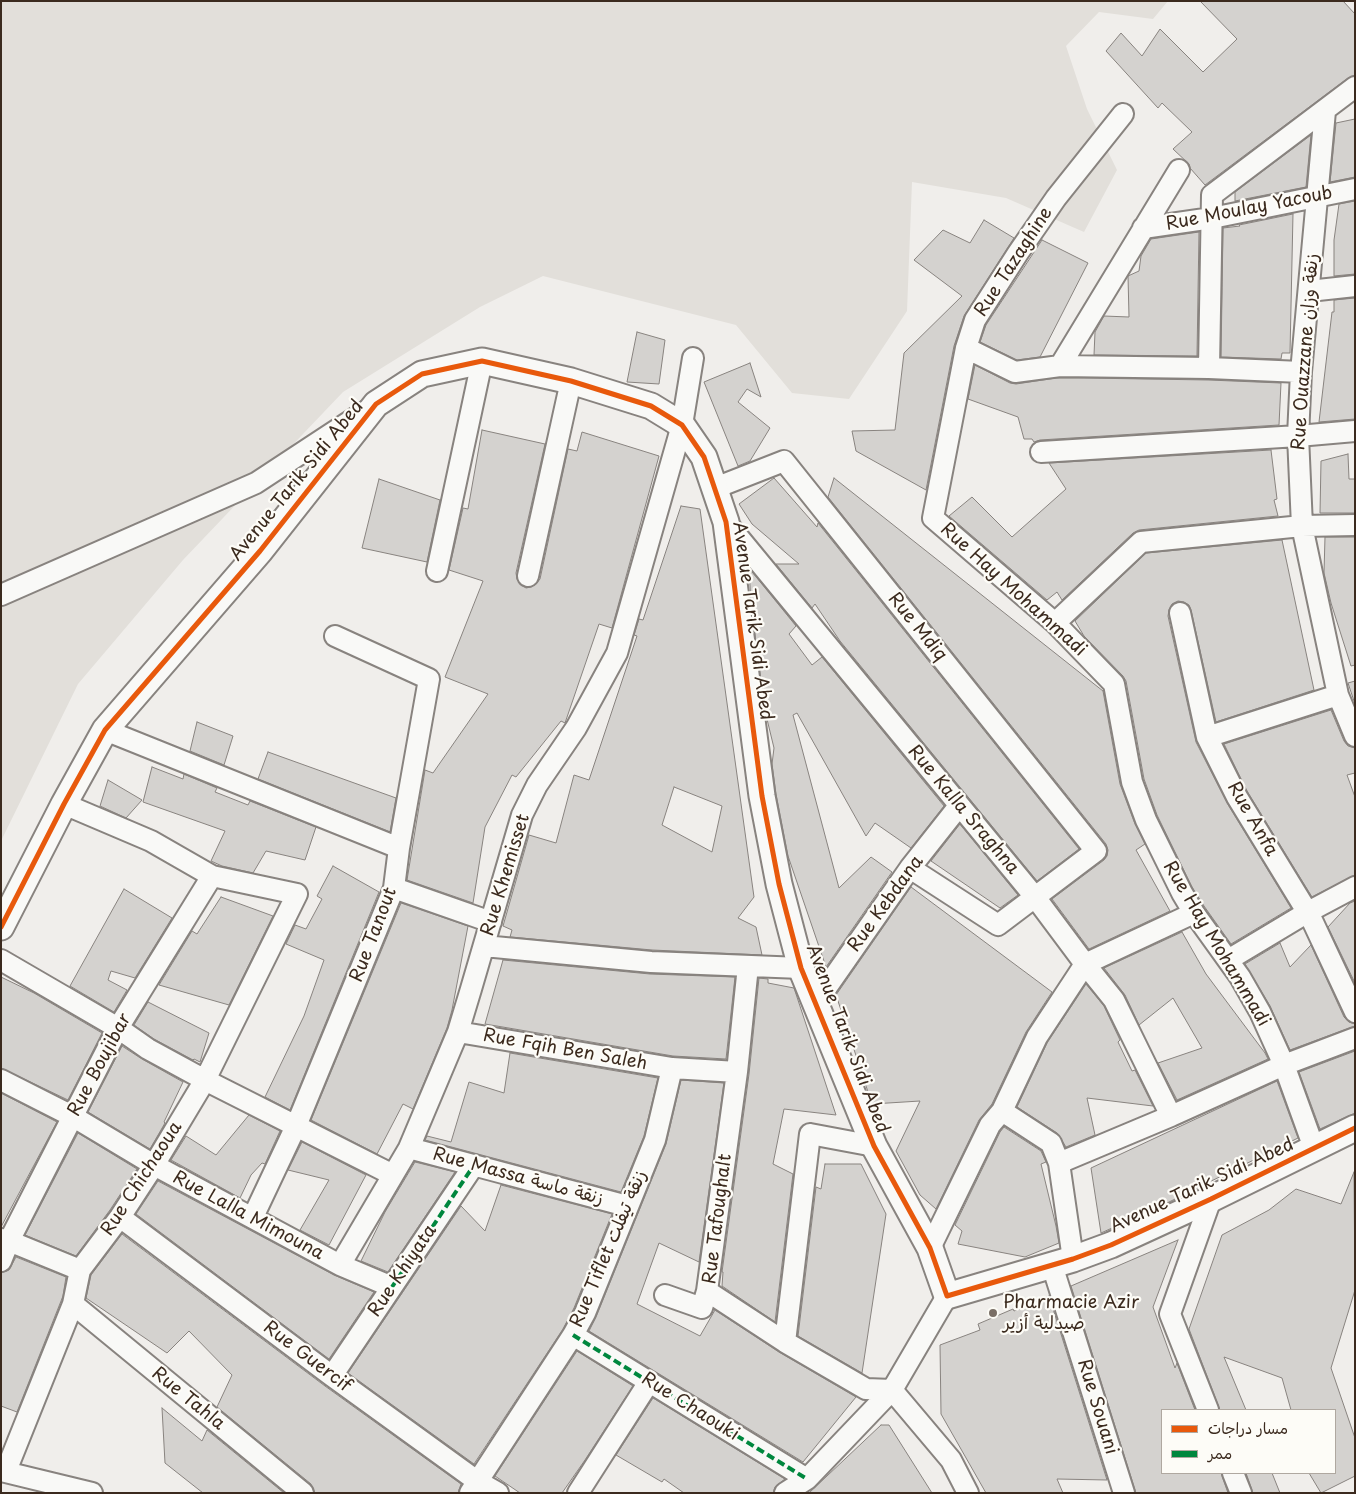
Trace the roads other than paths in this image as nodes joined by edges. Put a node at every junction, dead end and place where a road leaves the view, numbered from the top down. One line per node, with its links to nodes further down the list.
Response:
1 (1355, 87): 2 (street)
2 (1325, 111): 6 (street, Rue Ouazzane زنقة وزان); 7 (street)
3 (1123, 114): 11 (street, Rue Tazaghine)
4 (1179, 170): 8 (street)
5 (1355, 189): 6 (street, Rue Moulay Yacoub)
6 (1318, 196): 7 (street, Rue Moulay Yacoub); 10 (street, Rue Ouazzane زنقة وزان)
7 (1212, 218): 8 (street, Rue Moulay Yacoub); 15 (street)
8 (1143, 228): 14 (street)
9 (1355, 286): 10 (street)
10 (1309, 290): 16 (street, Rue Ouazzane زنقة وزان)
11 (966, 348): 14 (street); 24 (street, Rue Tazaghine)
12 (693, 358): 19 (street, Rue Khemisset)
13 (482, 362): 17 (street, Avenue Tarik Sidi Abed); 18 (street, Avenue Tarik Sidi Abed); 28 (street)
14 (1060, 366): 15 (street)
15 (1209, 368): 16 (street)
16 (1301, 372): 21 (street, Rue Ouazzane زنقة وزان)
17 (571, 381): 19 (street, Avenue Tarik Sidi Abed); 29 (street)
18 (376, 404): 30 (street); 35 (street, Avenue Tarik Sidi Abed)
19 (682, 425): 23 (street, Avenue Tarik Sidi Abed); 48 (street, Rue Khemisset)
20 (1355, 431): 21 (street)
21 (1298, 436): 22 (street); 27 (street, Rue Ouazzane زنقة وزان)
22 (1041, 452)
23 (715, 488): 25 (street, Avenue Tarik Sidi Abed); 45 (street, Rue Mdiq)
24 (933, 518): 32 (street, Rue Hay Mohammadi)
25 (726, 522): 39 (street, Rue Kalla Sraghna); 55 (street, Avenue Tarik Sidi Abed)
26 (1355, 525): 27 (street)
27 (1302, 526): 32 (street); 34 (street, Rue Ouazzane زنقة وزان)
28 (437, 571)
29 (528, 576)
30 (1, 595)
31 (1180, 614): 37 (street, Rue Anfa)
32 (1055, 622): 47 (street, Rue Hay Mohammadi)
33 (335, 636): 40 (street, Rue Tanout)
34 (1338, 695): 36 (street, Rue Ouazzane زنقة وزان); 37 (street)
35 (105, 730): 38 (street, Avenue Tarik Sidi Abed); 40 (street)
36 (1355, 736)
37 (1207, 737): 46 (street, Rue Anfa)
38 (64, 804): 42 (street); 49 (street, Avenue Tarik Sidi Abed)
39 (960, 806): 41 (street, Rue Kebdana); 45 (street, Rue Kalla Sraghna)
40 (399, 848): 44 (street, Rue Tanout)
41 (910, 868): 45 (street); 56 (street, Rue Kebdana)
42 (212, 876): 58 (street, Rue Boujibar); 65 (street, Rue Chichaoua)
43 (1355, 887): 46 (street)
44 (394, 888): 48 (street); 69 (street, Rue Tanout)
45 (1035, 897): 53 (street, Rue Kalla Sraghna)
46 (1308, 912): 52 (street); 57 (street, Rue Anfa)
47 (1194, 913): 52 (street, Rue Hay Mohammadi); 53 (street)
48 (491, 922): 50 (street, Rue Khemisset)
49 (1, 927)
50 (484, 946): 54 (street); 59 (street, Rue Khemisset)
51 (1, 960): 58 (street)
52 (1228, 960): 61 (street, Rue Hay Mohammadi)
53 (1084, 964): 66 (street); 68 (street, Rue Kalla Sraghna)
54 (748, 966): 55 (street); 63 (street, Rue Tafoughalt)
55 (801, 968): 56 (street, Avenue Tarik Sidi Abed)
56 (815, 1004): 71 (street, Avenue Tarik Sidi Abed)
57 (1355, 1012)
58 (118, 1028): 65 (street); 67 (street, Rue Boujibar)
59 (458, 1032): 62 (street, Rue Fqih Ben Saleh); 72 (street, Rue Khemisset)
60 (1355, 1038): 61 (street)
61 (1284, 1065): 68 (street); 73 (street, Rue Hay Mohammadi)
62 (672, 1068): 63 (street, Rue Fqih Ben Saleh); 79 (street, Rue Tiflet زنقة تيفلت)
63 (737, 1072): 89 (street, Rue Tafoughalt)
64 (1, 1080): 67 (street, Rue Lalla Mimouna)
65 (205, 1080): 69 (street); 75 (street, Rue Chichaoua)
66 (1002, 1111): 74 (street, Rue Souani); 83 (street)
67 (72, 1116): 75 (street, Rue Lalla Mimouna); 82 (street, Rue Boujibar)
68 (1171, 1116): 74 (street)
69 (296, 1126): 77 (street); 81 (street, Rue Tanout)
70 (1355, 1128): 73 (street, Avenue Tarik Sidi Abed)
71 (874, 1146): 83 (street, Avenue Tarik Sidi Abed); 94 (street)
72 (409, 1148): 76 (street, Rue Massa زنقة ماسة); 77 (street, Rue Khemisset)
73 (1314, 1148): 78 (street, Avenue Tarik Sidi Abed)
74 (1059, 1163): 85 (street, Rue Souani)
75 (154, 1165): 80 (street, Rue Chichaoua); 81 (street, Rue Lalla Mimouna)
76 (474, 1165): 79 (street, Rue Massa زنقة ماسة); 88 (street, Rue Khiyata)
77 (393, 1175): 86 (street, Rue Khemisset)
78 (1211, 1199): 85 (street, Avenue Tarik Sidi Abed); 98 (street)
79 (628, 1206): 93 (street, Rue Tiflet زنقة تيفلت)
80 (120, 1217): 87 (street, Rue Chichaoua); 95 (street, Rue Guercif)
81 (253, 1217): 86 (street, Rue Lalla Mimouna)
82 (5, 1240): 84 (street, Rue Boujibar); 87 (street)
83 (930, 1248): 91 (street, Avenue Tarik Sidi Abed)
84 (1, 1261)
85 (1062, 1262): 91 (street, Avenue Tarik Sidi Abed); 109 (street, Rue Souani)
86 (340, 1265): 88 (street, Rue Lalla Mimouna)
87 (80, 1270): 92 (street, Rue Chichaoua)
88 (392, 1288): 95 (street, Rue Khiyata)
89 (707, 1291): 90 (street); 94 (street, Rue Tafoughalt)
90 (665, 1294)
91 (947, 1296): 97 (street)
92 (73, 1304): 99 (street, Rue Chichaoua); 104 (street, Rue Tahla)
93 (574, 1335): 96 (street, Rue Chaouki); 102 (street, Rue Tiflet زنقة تيفلت)
94 (786, 1342): 97 (street, Rue Tafoughalt)
95 (332, 1376): 102 (street, Rue Guercif)
96 (649, 1382): 101 (street, Rue Chaouki); 106 (street)
97 (892, 1390): 101 (street); 108 (street)
98 (1208, 1409)
99 (4, 1471): 103 (street)
100 (1233, 1474): 110 (street)
101 (807, 1479): 107 (street)
102 (473, 1487): 105 (street, Rue Guercif)
103 (92, 1493)
104 (304, 1493)
105 (498, 1493)
106 (578, 1493)
107 (784, 1493)
108 (968, 1493)
109 (1124, 1493)
110 (1241, 1493)

